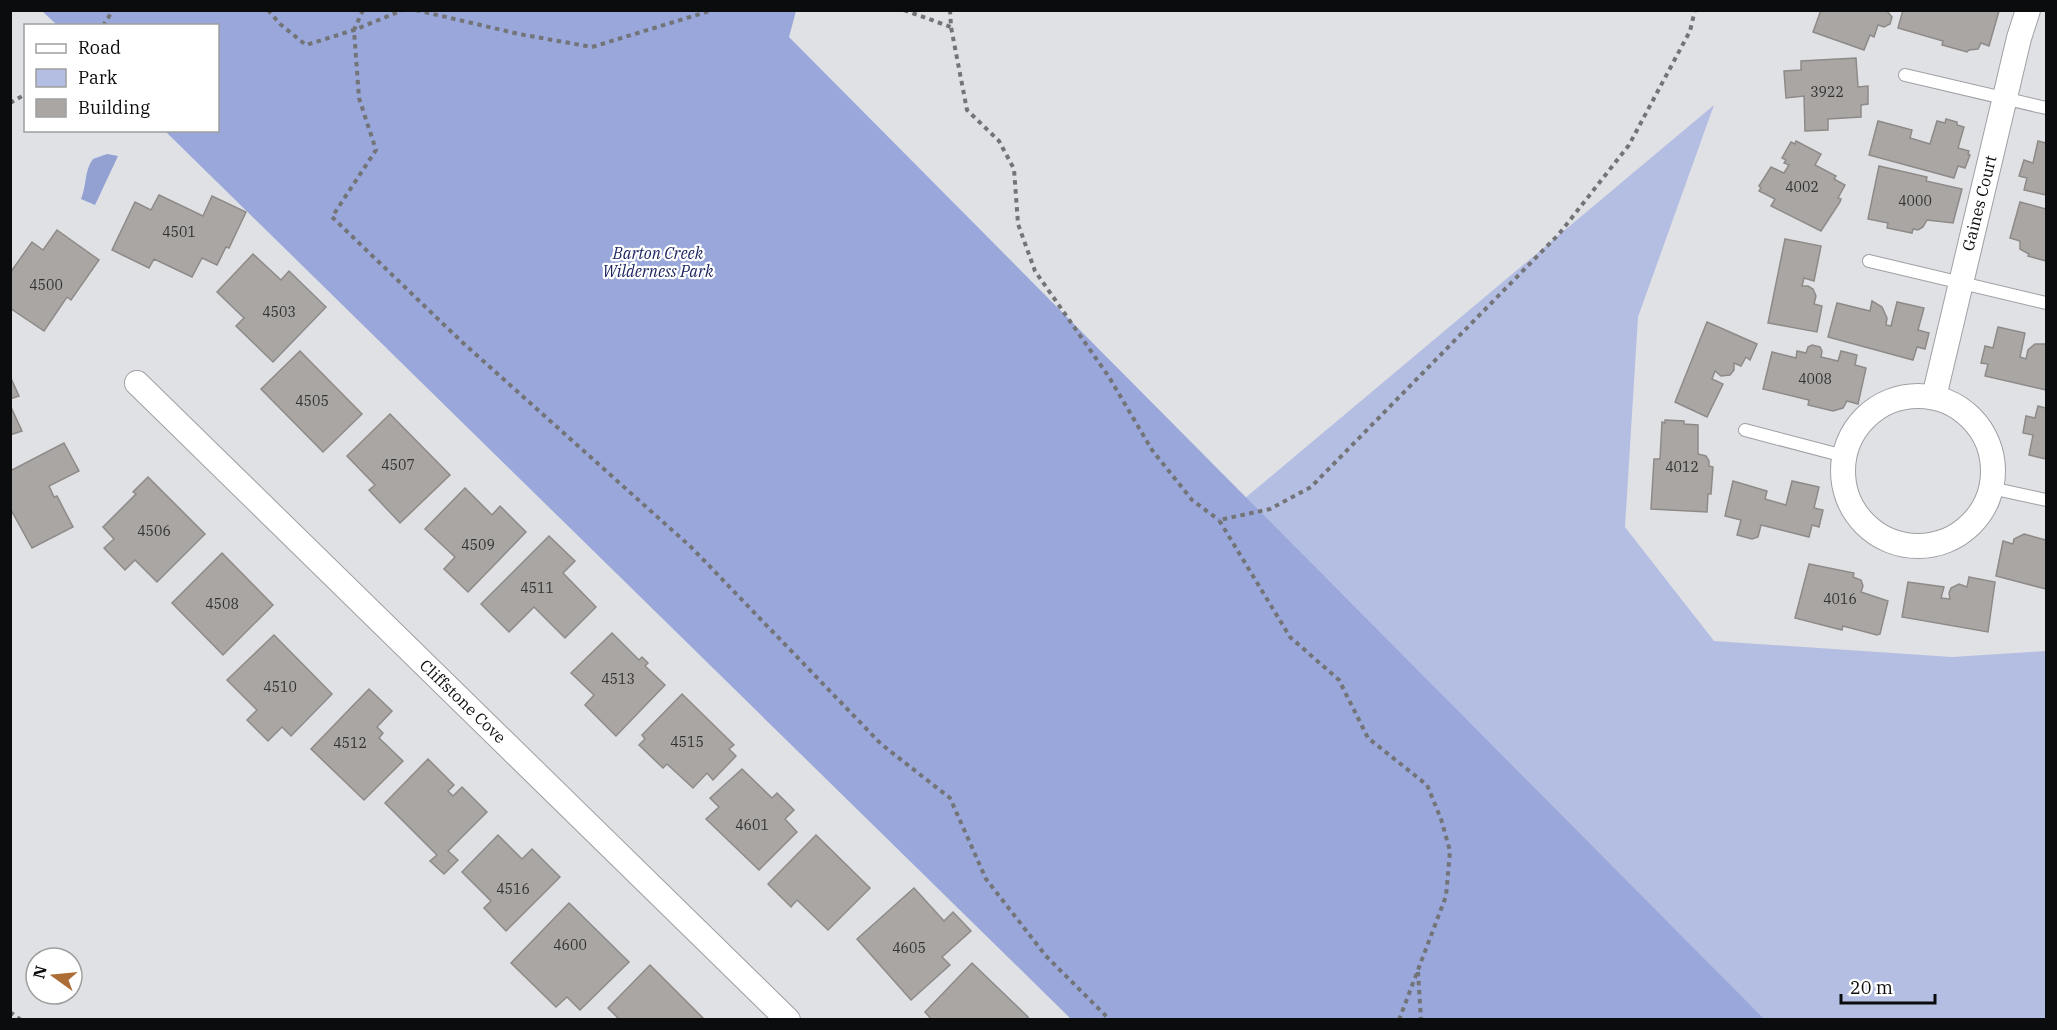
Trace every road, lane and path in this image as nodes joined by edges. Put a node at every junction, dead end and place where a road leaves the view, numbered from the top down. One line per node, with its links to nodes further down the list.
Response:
1 (114, 10): 11 (path)
2 (268, 10): 13 (path)
3 (363, 10): 13 (path)
4 (403, 10): 13 (path)
5 (416, 10): 6 (path)
6 (713, 10)
7 (904, 10): 12 (path)
8 (950, 10): 12 (path)
9 (1695, 10): 28 (path)
10 (2028, 10): 16 (street, Gaines Court)
11 (105, 24)
12 (951, 27): 28 (path)
13 (354, 30): 33 (path)
14 (1905, 75): 16 (lane)
15 (24, 95): 17 (path)
16 (2004, 98): 18 (lane); 20 (street, Gaines Court)
17 (10, 103)
18 (2046, 108)
19 (1869, 261): 20 (lane)
20 (1960, 282): 21 (lane); 23 (street, Gaines Court)
21 (2046, 303)
22 (137, 383): 32 (street, Cliffstone Cove)
23 (1934, 397): 25 (street); 26 (street)
24 (1745, 430): 25 (lane)
25 (1844, 456): 26 (street)
26 (1991, 488): 27 (lane)
27 (2046, 500)
28 (1219, 520): 29 (path)
29 (1418, 971): 34 (path); 35 (path)
30 (10, 1012): 31 (path)
31 (21, 1020)
32 (788, 1020)
33 (1110, 1020)
34 (1399, 1020)
35 (1421, 1020)

